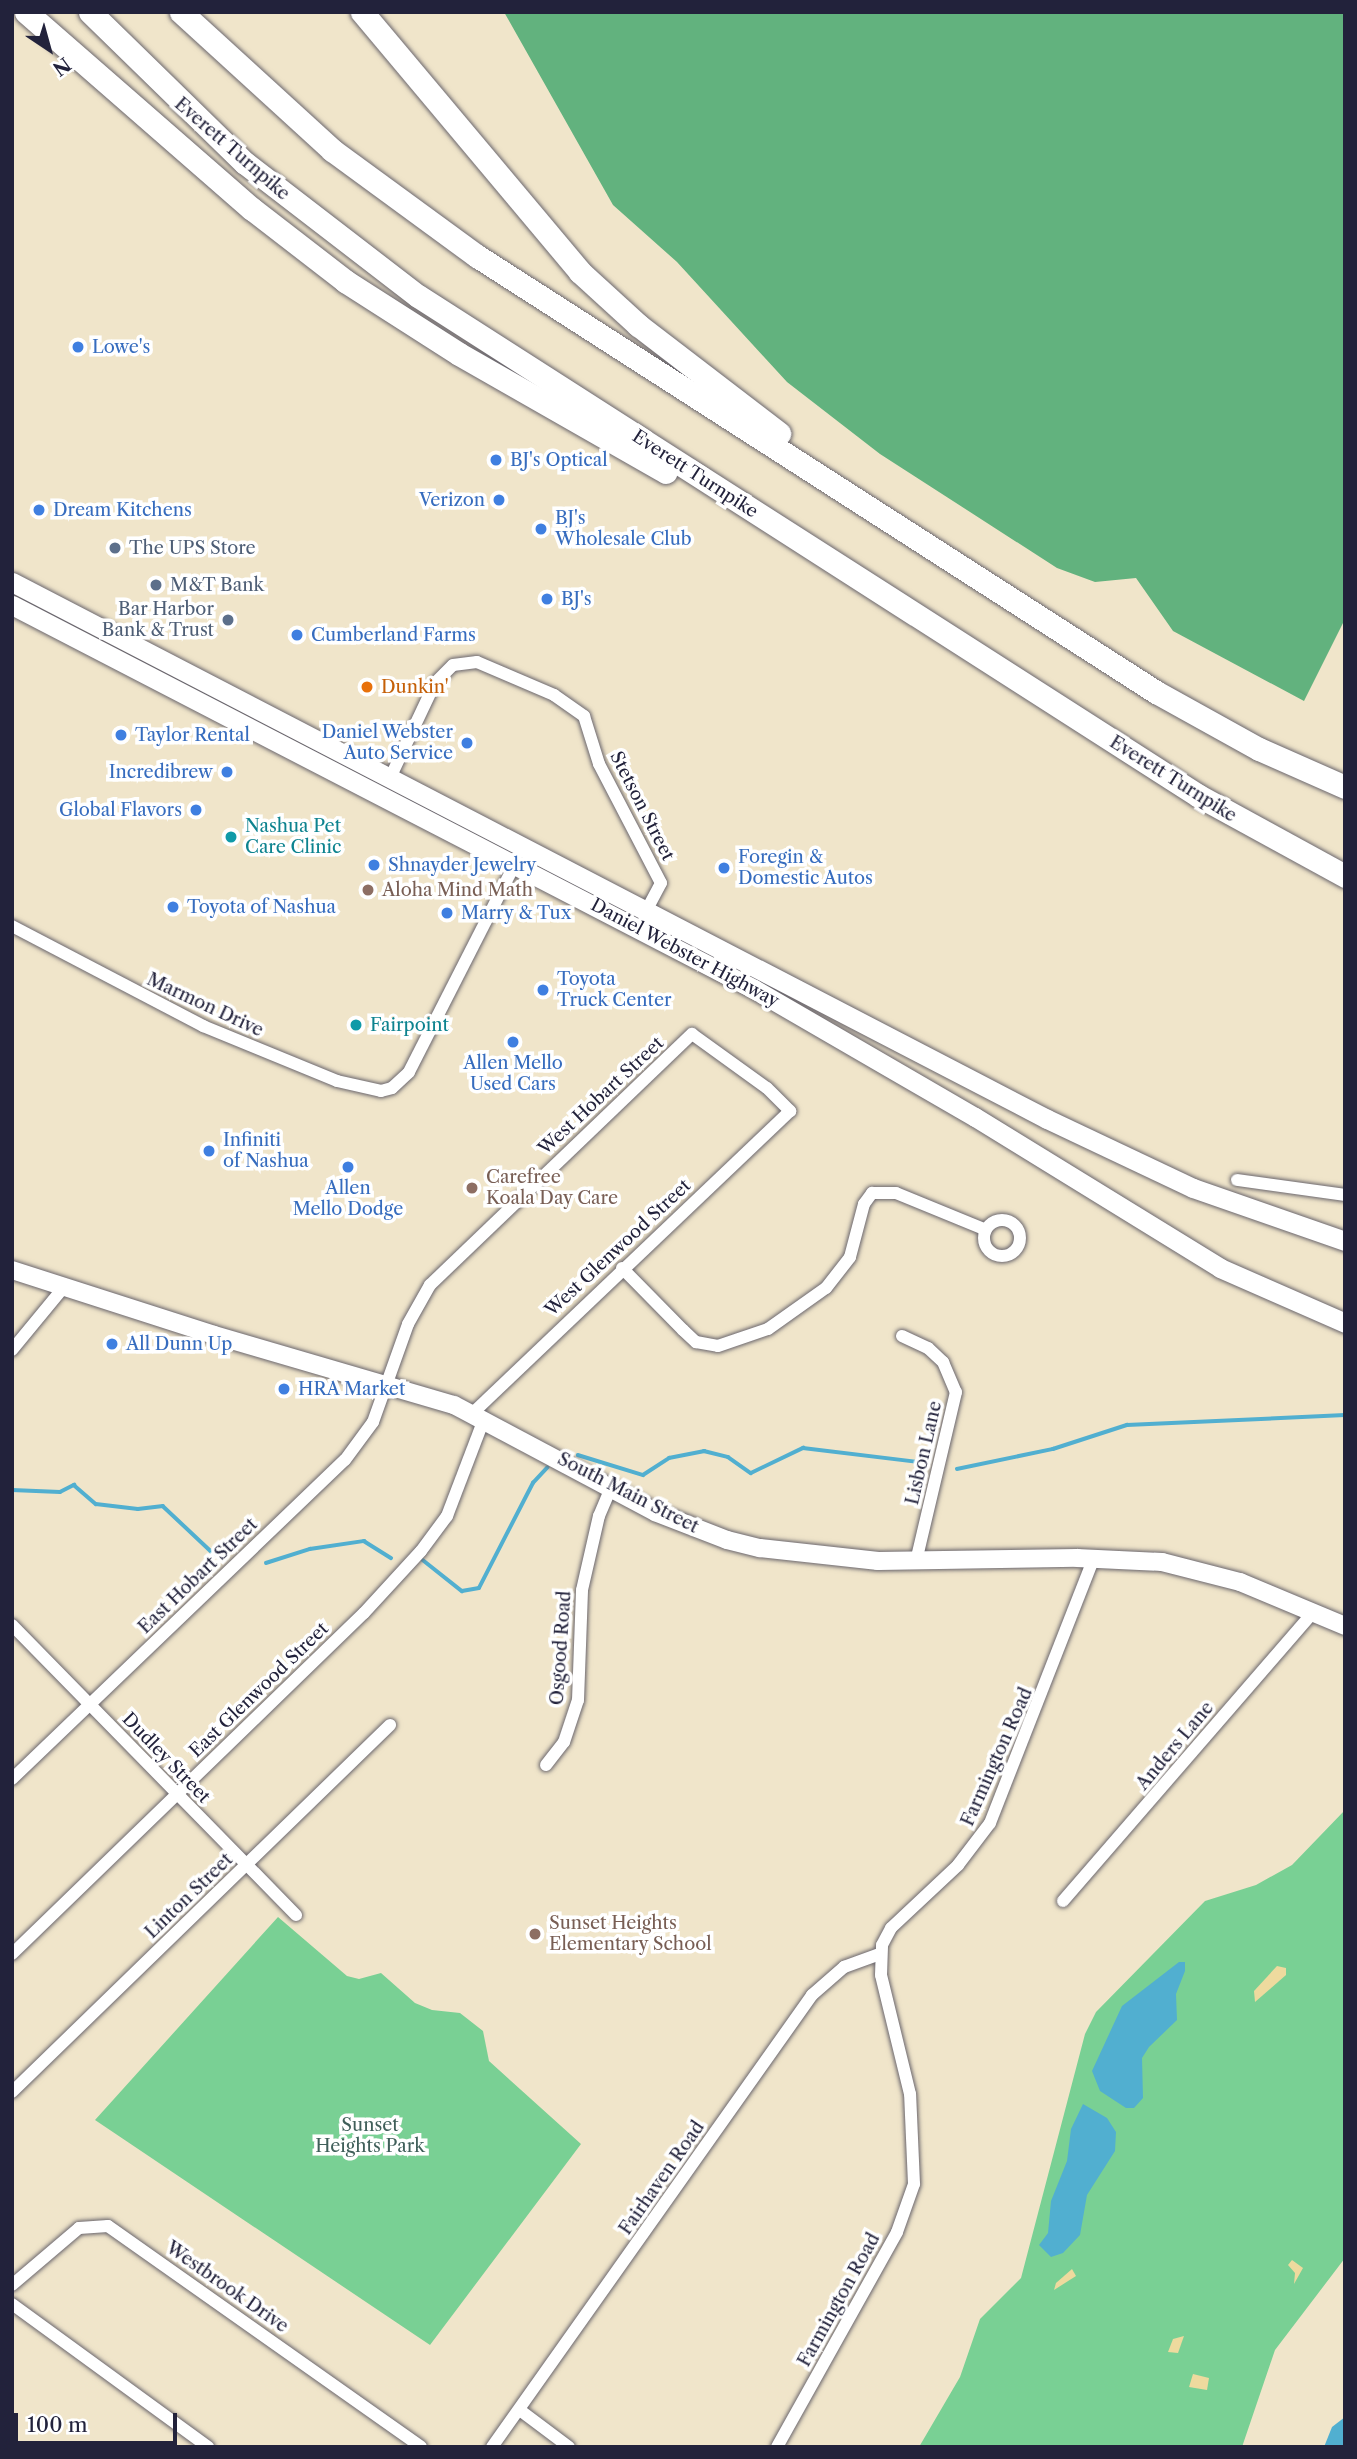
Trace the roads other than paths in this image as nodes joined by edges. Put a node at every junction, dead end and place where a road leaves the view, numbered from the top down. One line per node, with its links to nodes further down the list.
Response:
1 (26, 12): 10 (highway)
2 (90, 12): 10 (highway, Everett Turnpike)
3 (183, 12): 7 (highway)
4 (362, 12): 6 (highway)
5 (372, 12): 6 (highway)
6 (440, 107): 7 (highway)
7 (828, 479): 12 (highway)
8 (12, 582): 11 (main road, Daniel Webster Highway)
9 (12, 605): 13 (main road, Daniel Webster Highway)
10 (900, 605): 14 (highway, Everett Turnpike)
11 (391, 776): 13 (main road, Daniel Webster Highway); 15 (street, Stetson Street)
12 (1345, 787)
13 (520, 854): 15 (main road, Daniel Webster Highway); 16 (street, Marmon Drive); 25 (main road, Daniel Webster Highway)
14 (1345, 876)
15 (647, 909): 21 (main road, Daniel Webster Highway)
16 (12, 926)
17 (692, 1034): 22 (street, West Glenwood Street); 28 (street, West Hobart Street)
18 (1237, 1180): 19 (street)
19 (1345, 1195)
20 (985, 1230): 22 (street)
21 (1345, 1241)
22 (622, 1268): 29 (street, West Glenwood Street)
23 (12, 1269): 24 (street, South Main Street)
24 (64, 1287): 27 (street); 28 (street, South Main Street)
25 (1345, 1323)
26 (902, 1336): 32 (street, Lisbon Lane)
27 (12, 1350)
28 (388, 1383): 29 (street, South Main Street); 36 (street, East Hobart Street)
29 (478, 1416): 30 (street, South Main Street); 40 (street, East Glenwood Street)
30 (611, 1488): 32 (street, South Main Street); 38 (street, Osgood Road)
31 (1094, 1558): 32 (street, South Main Street); 33 (street, South Main Street); 45 (street, Farmington Road)
32 (916, 1561)
33 (1312, 1612): 35 (street, South Main Street); 42 (street, Anders Lane)
34 (12, 1625): 36 (street, Dudley Street)
35 (1345, 1626)
36 (89, 1704): 39 (street, East Hobart Street); 40 (street, Dudley Street)
37 (390, 1725): 41 (street, Linton Street)
38 (547, 1765)
39 (12, 1779)
40 (177, 1793): 41 (street, Dudley Street); 44 (street, East Glenwood Street)
41 (246, 1866): 43 (street, Dudley Street); 46 (street, Linton Street)
42 (1063, 1901)
43 (296, 1915)
44 (12, 1954)
45 (880, 1954): 49 (street, Fairhaven Road); 54 (street, Farmington Road)
46 (12, 2092)
47 (12, 2285): 51 (street, Westbrook Drive)
48 (12, 2304): 50 (street)
49 (521, 2411): 52 (street, Fairhaven Road); 53 (street)
50 (208, 2447)
51 (421, 2447)
52 (492, 2447)
53 (569, 2447)
54 (777, 2447)

